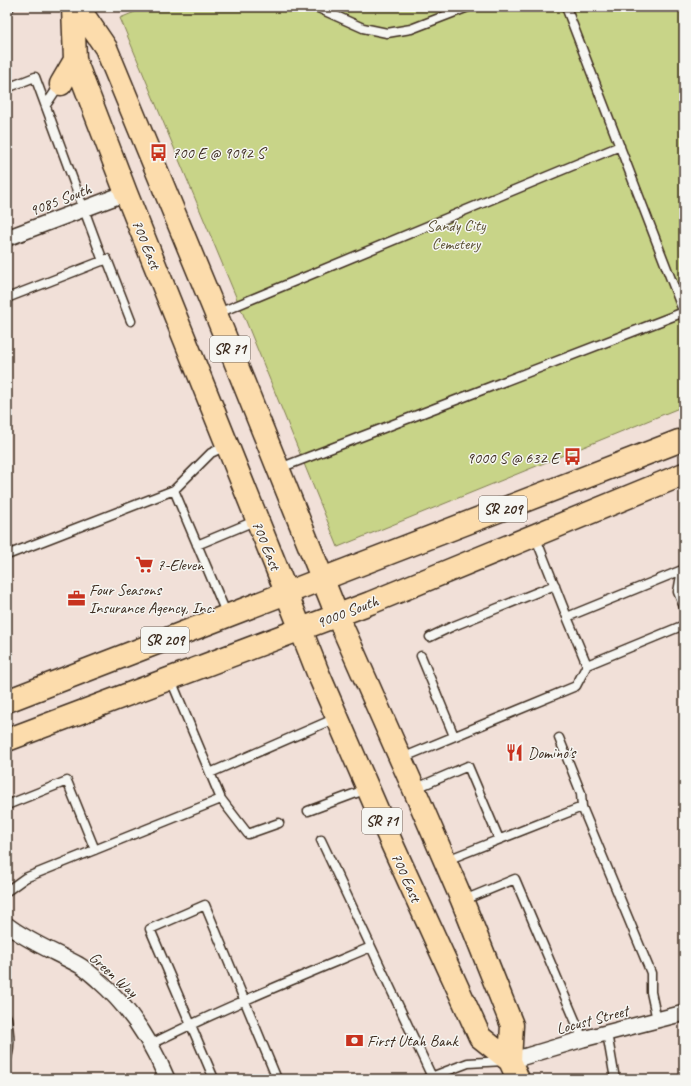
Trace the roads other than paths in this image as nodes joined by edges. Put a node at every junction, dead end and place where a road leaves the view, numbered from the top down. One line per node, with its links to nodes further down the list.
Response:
1 (10, 7): 7 (lane)
2 (73, 7): 8 (main road, 700 East / SR 71)
3 (78, 7): 19 (main road, SR 71)
4 (316, 7): 5 (lane)
5 (468, 7)
6 (566, 7): 12 (lane)
7 (7, 8)
8 (75, 60): 9 (main road); 13 (main road, 700 East / SR 71)
9 (61, 84): 11 (lane)
10 (7, 88): 11 (lane)
11 (46, 105): 14 (lane)
12 (620, 146): 18 (lane); 19 (lane)
13 (126, 193): 14 (street, 9085 South); 22 (main road, 700 East / SR 71)
14 (83, 209): 15 (street, 9085 South); 16 (lane)
15 (7, 238)
16 (103, 261): 17 (lane); 20 (lane)
17 (7, 298)
18 (684, 312): 23 (lane)
19 (216, 314): 23 (main road, SR 71)
20 (131, 321)
21 (684, 441): 31 (main road, SR 209)
22 (227, 445): 25 (lane); 26 (main road, 700 East / SR 71)
23 (279, 469): 31 (main road, SR 71)
24 (684, 474): 27 (main road, 9000 South / SR 209)
25 (174, 490): 28 (lane); 29 (lane)
26 (257, 520): 28 (lane); 33 (main road, 700 East / SR 71)
27 (535, 536): 32 (lane); 35 (main road, 9000 South / SR 209)
28 (197, 545): 36 (lane)
29 (7, 555)
30 (683, 569): 34 (lane); 37 (lane)
31 (322, 579): 33 (main road, SR 209); 35 (main road, SR 71)
32 (554, 585): 37 (lane); 40 (lane)
33 (286, 593): 36 (main road, SR 209); 39 (main road, 700 East / SR 71)
34 (684, 606)
35 (337, 615): 39 (main road, 9000 South / SR 209); 49 (main road, SR 71)
36 (227, 616): 44 (main road, SR 209)
37 (567, 617): 42 (lane)
38 (684, 626): 42 (lane)
39 (300, 629): 43 (main road, 9000 South / SR 209); 45 (main road, 700 East / SR 71)
40 (430, 637)
41 (421, 656): 46 (lane)
42 (587, 665): 46 (lane)
43 (171, 679): 48 (main road, 9000 South / SR 209); 50 (lane)
44 (7, 701)
45 (337, 718): 50 (lane); 51 (main road, 700 East / SR 71)
46 (454, 736): 49 (lane)
47 (559, 738): 55 (lane)
48 (7, 740)
49 (401, 759): 52 (main road, SR 71)
50 (210, 773): 53 (lane)
51 (368, 789): 56 (lane); 75 (main road, 700 East / SR 71)
52 (414, 789): 58 (lane); 61 (main road, SR 71)
53 (221, 799): 57 (lane); 60 (lane)
54 (7, 805): 60 (lane)
55 (582, 806): 58 (lane); 69 (lane)
56 (308, 811)
57 (279, 822)
58 (499, 839): 61 (lane)
59 (321, 840): 65 (lane)
60 (95, 850): 62 (lane)
61 (445, 861): 63 (main road, SR 71)
62 (7, 891)
63 (462, 900): 72 (lane); 75 (main road, SR 71)
64 (7, 925): 73 (street, Green Way)
65 (371, 947): 66 (lane); 76 (lane)
66 (244, 1000): 70 (lane); 70 (lane); 79 (lane)
67 (684, 1013): 69 (street, Locust Street)
68 (7, 1018): 74 (lane)
69 (657, 1020): 71 (street, Locust Street)
70 (190, 1024): 73 (lane); 78 (lane)
71 (607, 1033): 72 (street, Locust Street); 80 (lane)
72 (583, 1039): 75 (street, Locust Street)
73 (151, 1044): 77 (street, Green Way)
74 (7, 1058)
75 (514, 1070): 76 (lane)
76 (429, 1078)
77 (167, 1079)
78 (214, 1079)
79 (277, 1079)
80 (615, 1079)

